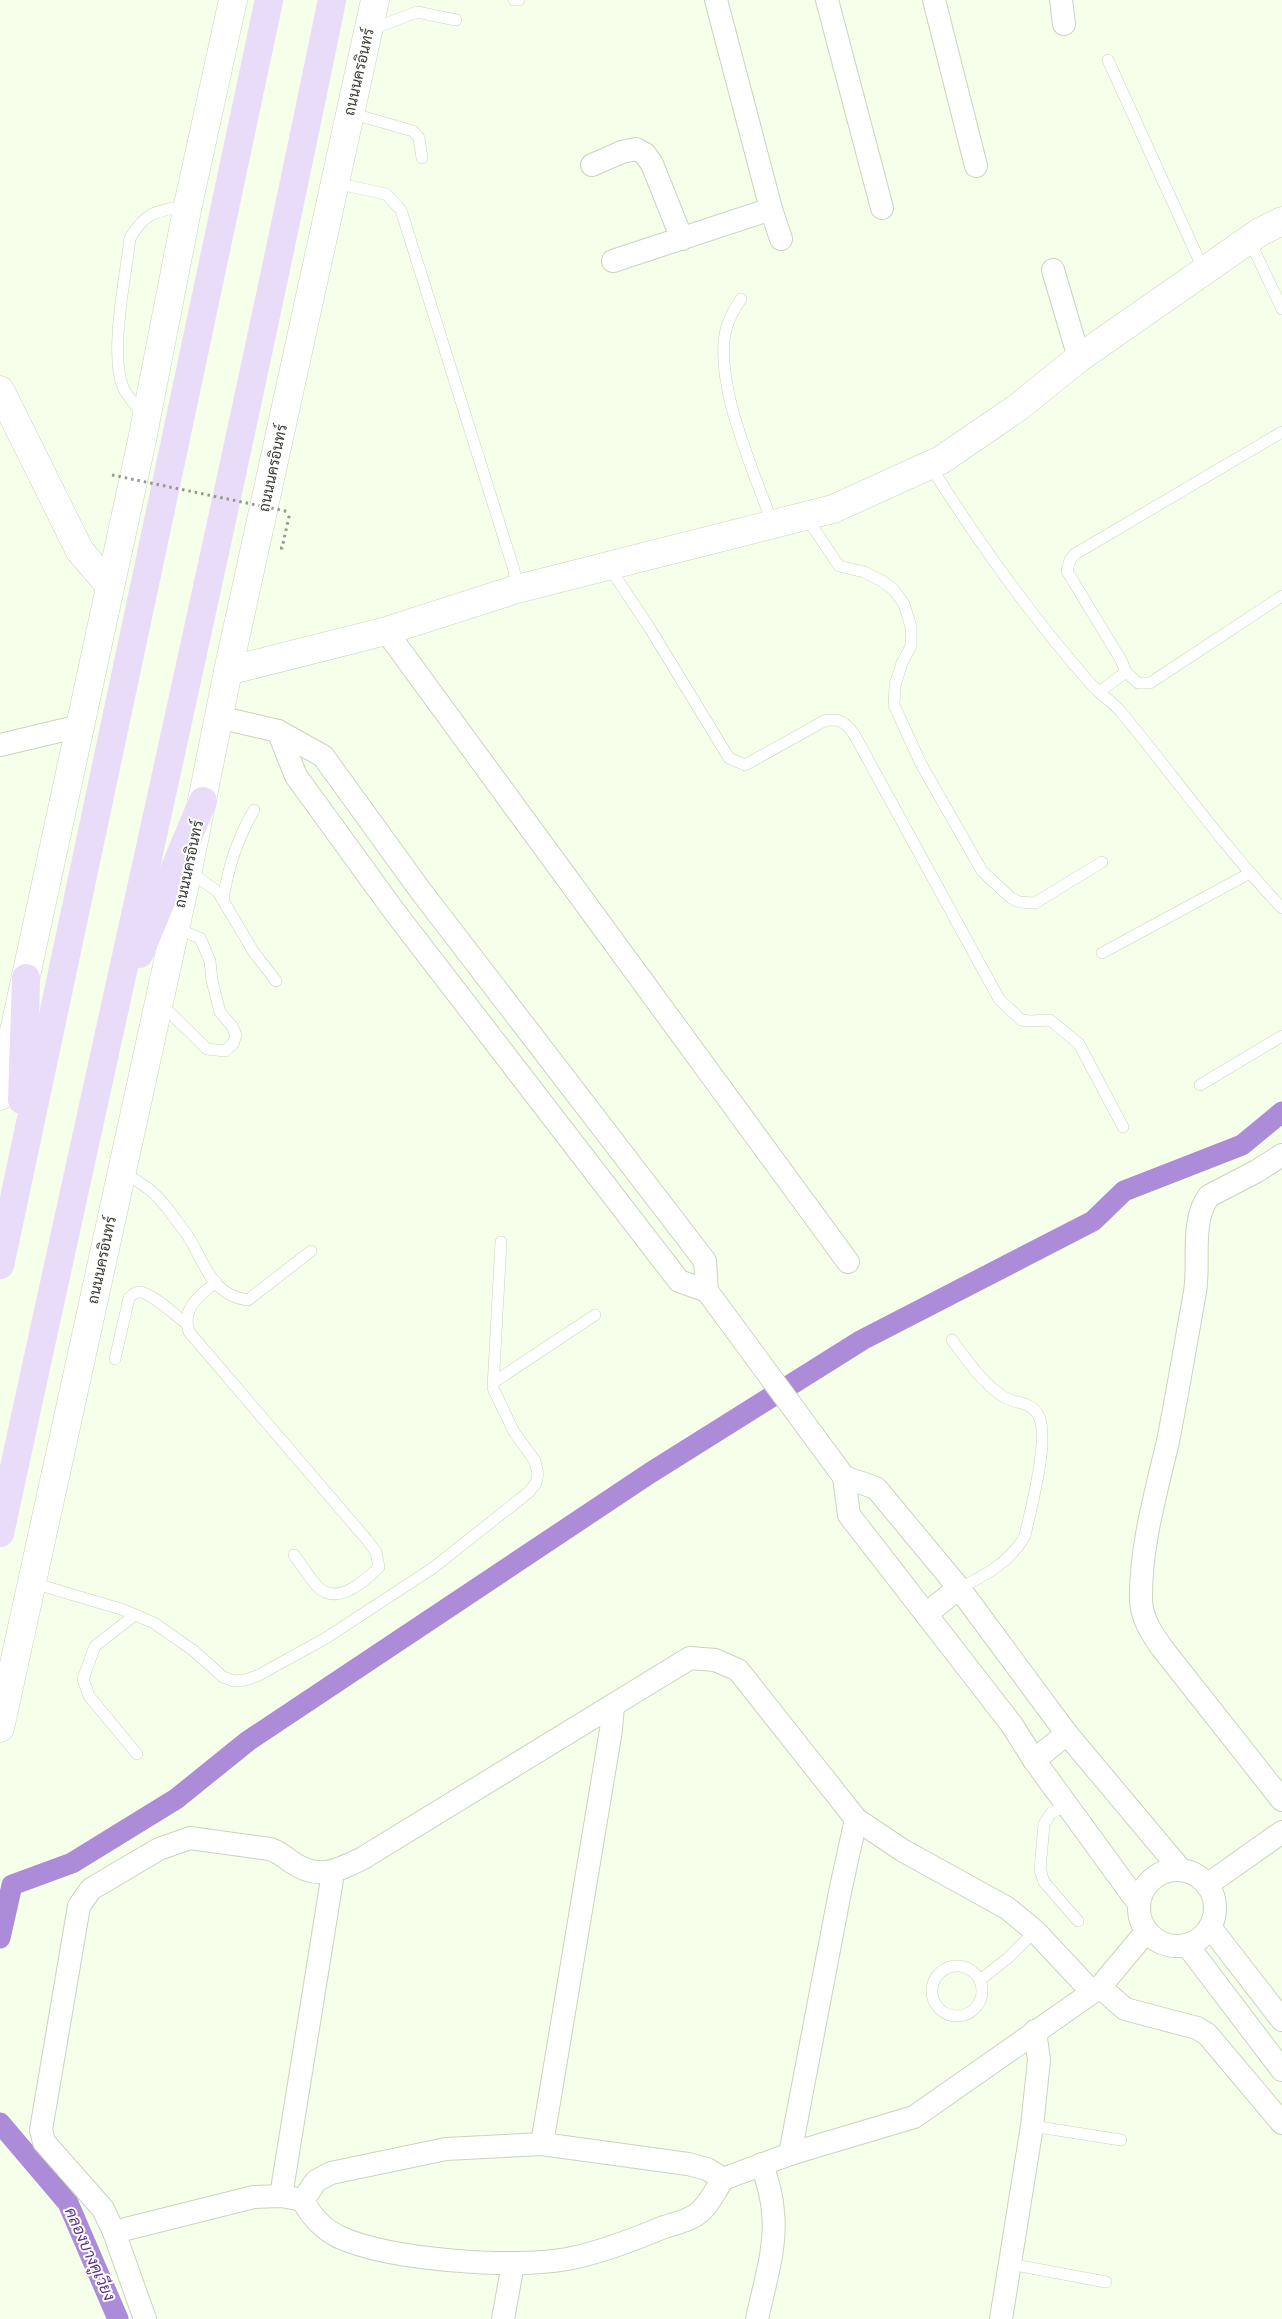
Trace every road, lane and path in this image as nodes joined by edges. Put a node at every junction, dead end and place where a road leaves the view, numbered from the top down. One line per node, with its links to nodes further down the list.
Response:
1 (233, 0): 20 (main road)
2 (269, 0): 78 (main road)
3 (332, 0): 69 (main road)
4 (375, 0): 13 (main road, ถนนนครอินทร์)
5 (514, 0): 6 (lane)
6 (519, 0)
7 (716, 0): 21 (street)
8 (827, 0): 22 (street)
9 (934, 0): 18 (street)
10 (1061, 0): 12 (street)
11 (456, 20): 13 (lane)
12 (1064, 24)
13 (368, 30): 15 (main road, ถนนนครอินทร์)
14 (1108, 60): 29 (lane)
15 (350, 113): 16 (lane); 19 (main road, ถนนนครอินทร์)
16 (422, 158)
17 (592, 166): 24 (street)
18 (976, 166)
19 (335, 183): 43 (lane); 46 (main road, ถนนนครอินทร์)
20 (188, 205): 34 (main road); 34 (lane)
21 (770, 208): 24 (street); 25 (street)
22 (882, 208)
23 (1282, 221): 26 (main road)
24 (682, 239): 27 (street)
25 (781, 239)
26 (1249, 239): 29 (main road); 31 (lane)
27 (613, 261)
28 (1053, 270): 32 (street)
29 (1204, 271): 32 (main road)
30 (741, 299): 39 (lane)
31 (1282, 309)
32 (1079, 358): 36 (main road)
33 (0, 390): 42 (main road)
34 (146, 418): 42 (main road)
35 (1282, 432): 47 (lane)
36 (931, 467): 38 (main road); 48 (lane)
37 (112, 475): 40 (path, bridge)
38 (806, 517): 39 (main road); 57 (lane)
39 (773, 525): 41 (main road)
40 (282, 548)
41 (609, 567): 43 (main road); 74 (lane)
42 (110, 586): 50 (main road)
43 (517, 589): 45 (main road)
44 (1282, 596): 47 (lane)
45 (386, 631): 46 (main road); 81 (street)
46 (228, 672): 49 (main road, ถนนนครอินทร์)
47 (1126, 672): 48 (lane)
48 (1099, 692): 59 (lane)
49 (218, 717): 51 (street); 53 (main road, ถนนนครอินทร์)
50 (80, 726): 52 (street); 66 (main road)
51 (278, 731): 54 (street); 56 (street)
52 (0, 745)
53 (202, 801): 58 (main road, ถนนนครอินทร์); 69 (main road)
54 (359, 806): 56 (street); 60 (street)
55 (254, 810): 61 (lane)
56 (332, 825): 63 (street)
57 (1102, 862)
58 (188, 870): 61 (lane); 64 (main road, ถนนนครอินทร์)
59 (1250, 872): 62 (lane); 65 (lane)
60 (420, 890): 63 (street); 73 (street)
61 (223, 900): 67 (lane)
62 (1282, 908)
63 (394, 911): 75 (street)
64 (175, 928): 68 (main road, ถนนนครอินทร์); 68 (lane)
65 (1102, 953)
66 (26, 978): 72 (main road); 78 (main road)
67 (276, 981)
68 (159, 1001): 77 (main road, ถนนนครอินทร์)
69 (110, 1021): 91 (main road)
70 (1282, 1036): 71 (lane)
71 (1200, 1084)
72 (0, 1096)
73 (602, 1127): 75 (street); 84 (street)
74 (1123, 1127)
75 (576, 1147): 84 (street)
76 (1282, 1155): 102 (street)
77 (122, 1171): 83 (lane); 93 (main road, ถนนนครอินทร์)
78 (20, 1174): 82 (main road)
79 (500, 1242): 89 (lane)
80 (310, 1251): 83 (lane)
81 (848, 1262)
82 (0, 1265)
83 (216, 1282): 86 (lane)
84 (707, 1291): 90 (street)
85 (595, 1315): 89 (lane)
86 (186, 1323): 88 (lane); 92 (lane)
87 (952, 1340): 94 (lane)
88 (115, 1359)
89 (494, 1382): 96 (lane)
90 (844, 1477): 94 (street); 95 (street)
91 (0, 1533)
92 (294, 1554)
93 (33, 1582): 96 (lane); 98 (main road, ถนนนครอินทร์)
94 (959, 1588): 95 (street); 99 (street)
95 (926, 1614): 101 (street)
96 (135, 1615): 100 (lane)
97 (613, 1705): 104 (street); 107 (street); 123 (street)
98 (0, 1728)
99 (1067, 1734): 101 (street); 106 (street)
100 (137, 1754)
101 (1034, 1760): 103 (street)
102 (1282, 1800)
103 (1067, 1805): 109 (street); 110 (lane)
104 (856, 1819): 112 (street); 124 (street)
105 (1280, 1838): 108 (street)
106 (1181, 1870): 108 (street); 109 (street)
107 (333, 1873): 127 (street); 128 (street)
108 (1207, 1885): 111 (street)
109 (1139, 1904): 113 (street)
110 (1078, 1921)
111 (1210, 1927): 114 (street); 117 (street)
112 (1035, 1931): 115 (lane); 116 (street)
113 (1146, 1932): 114 (street); 116 (street)
114 (1187, 1945): 119 (street)
115 (980, 1980): 115 (lane)
116 (1096, 1990): 118 (street); 120 (street)
117 (1282, 2020)
118 (1035, 2032): 121 (street); 124 (street)
119 (1282, 2070)
120 (1282, 2123)
121 (1032, 2126): 122 (lane); 130 (street)
122 (1121, 2140)
123 (542, 2144): 126 (street); 127 (street)
124 (790, 2154): 125 (street)
125 (762, 2164): 126 (street); 134 (street)
126 (722, 2179): 129 (street)
127 (292, 2198): 128 (street); 129 (street)
128 (114, 2232): 132 (street)
129 (513, 2264): 133 (street)
130 (1010, 2264): 131 (lane); 135 (street)
131 (1106, 2282)
132 (145, 2319)
133 (503, 2319)
134 (758, 2319)
135 (1001, 2319)

